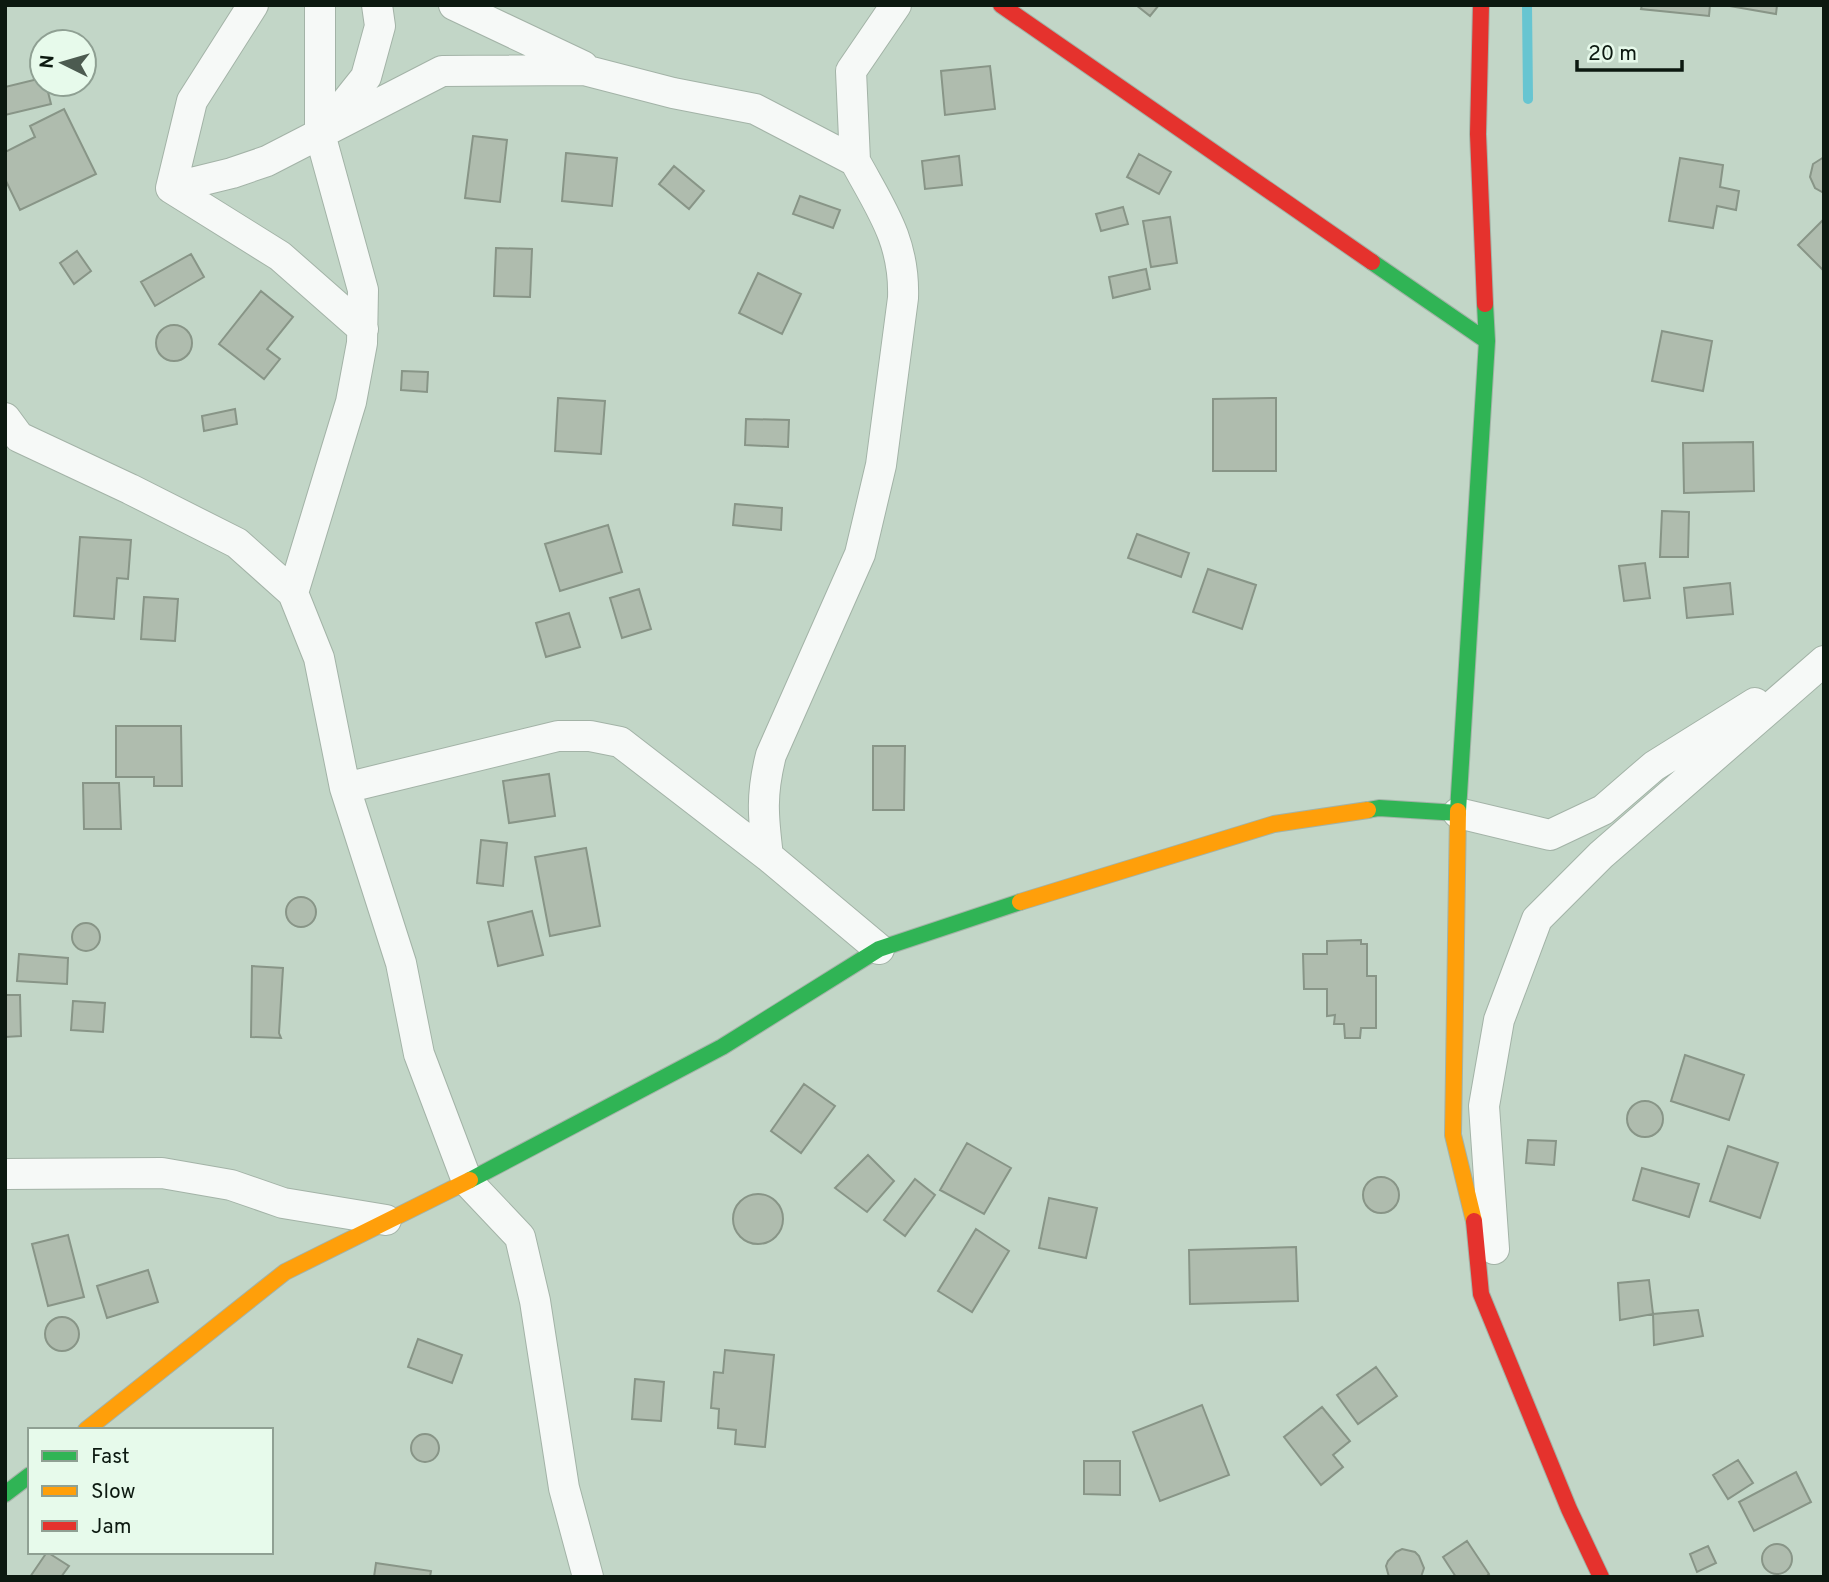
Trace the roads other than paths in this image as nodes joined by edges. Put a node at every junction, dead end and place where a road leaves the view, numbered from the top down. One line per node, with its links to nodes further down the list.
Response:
1 (253, 5): 11 (street)
2 (320, 5): 9 (street)
3 (377, 5): 9 (street)
4 (454, 5): 8 (street)
5 (896, 5): 10 (street)
6 (1001, 5): 13 (street)
7 (1481, 5): 13 (street)
8 (602, 75): 9 (street); 10 (street)
9 (320, 134): 11 (street); 12 (street)
10 (855, 161): 19 (street)
11 (171, 188): 12 (street)
12 (363, 329): 15 (street)
13 (1486, 341): 18 (street)
14 (10, 432): 15 (street)
15 (293, 593): 17 (street)
16 (1824, 661): 18 (street); 24 (street)
17 (345, 788): 19 (street); 22 (street)
18 (1458, 813): 20 (street); 24 (street)
19 (768, 856): 20 (street)
20 (879, 949): 22 (street)
21 (5, 1174): 23 (street)
22 (467, 1181): 23 (street); 28 (street)
23 (386, 1220): 25 (street)
24 (1493, 1324): 29 (street)
25 (89, 1428)
26 (28, 1477): 27 (street)
27 (5, 1494)
28 (588, 1577)
29 (1601, 1577)

